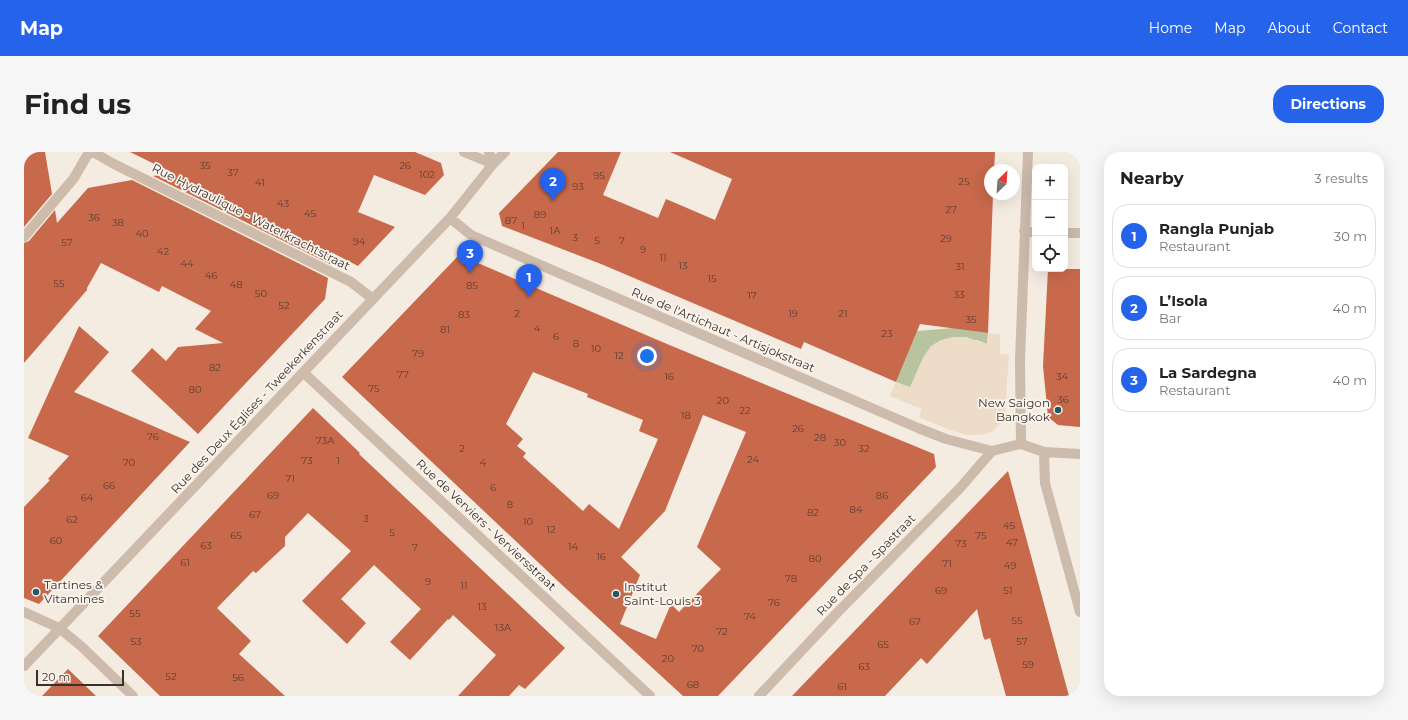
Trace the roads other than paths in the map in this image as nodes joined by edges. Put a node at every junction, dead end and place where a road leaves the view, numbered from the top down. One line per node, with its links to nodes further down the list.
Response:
1 (89, 152): 13 (street)
2 (93, 152): 14 (street, Rue Hydraulique - Waterkrachtstraat)
3 (464, 152): 7 (street)
4 (488, 152): 7 (street)
5 (505, 152): 7 (street, Rue des Deux Églises - Tweekerkenstraat)
6 (1028, 152): 9 (street)
7 (493, 164): 8 (street, Rue des Deux Églises - Tweekerkenstraat)
8 (450, 218): 14 (street, Rue des Deux Églises - Tweekerkenstraat); 17 (street, Rue de l'Artichaut - Artisjokstraat)
9 (1024, 231): 10 (street); 16 (street)
10 (1032, 232)
11 (1068, 233): 12 (street)
12 (1080, 234)
13 (24, 237)
14 (373, 299): 15 (street, Rue des Deux Églises - Tweekerkenstraat)
15 (304, 373): 22 (street, Rue des Deux Églises - Tweekerkenstraat); 25 (street, Rue de Verviers - Verviersstraat)
16 (1021, 444): 17 (street); 18 (street)
17 (992, 451): 26 (street, Rue de Spa - Spastraat)
18 (1044, 452): 19 (street); 21 (street)
19 (1080, 454)
20 (24, 612): 22 (street)
21 (1080, 612)
22 (60, 628): 23 (street, Rue des Deux Églises - Tweekerkenstraat); 24 (street)
23 (24, 666)
24 (133, 696)
25 (650, 696)
26 (759, 696)

